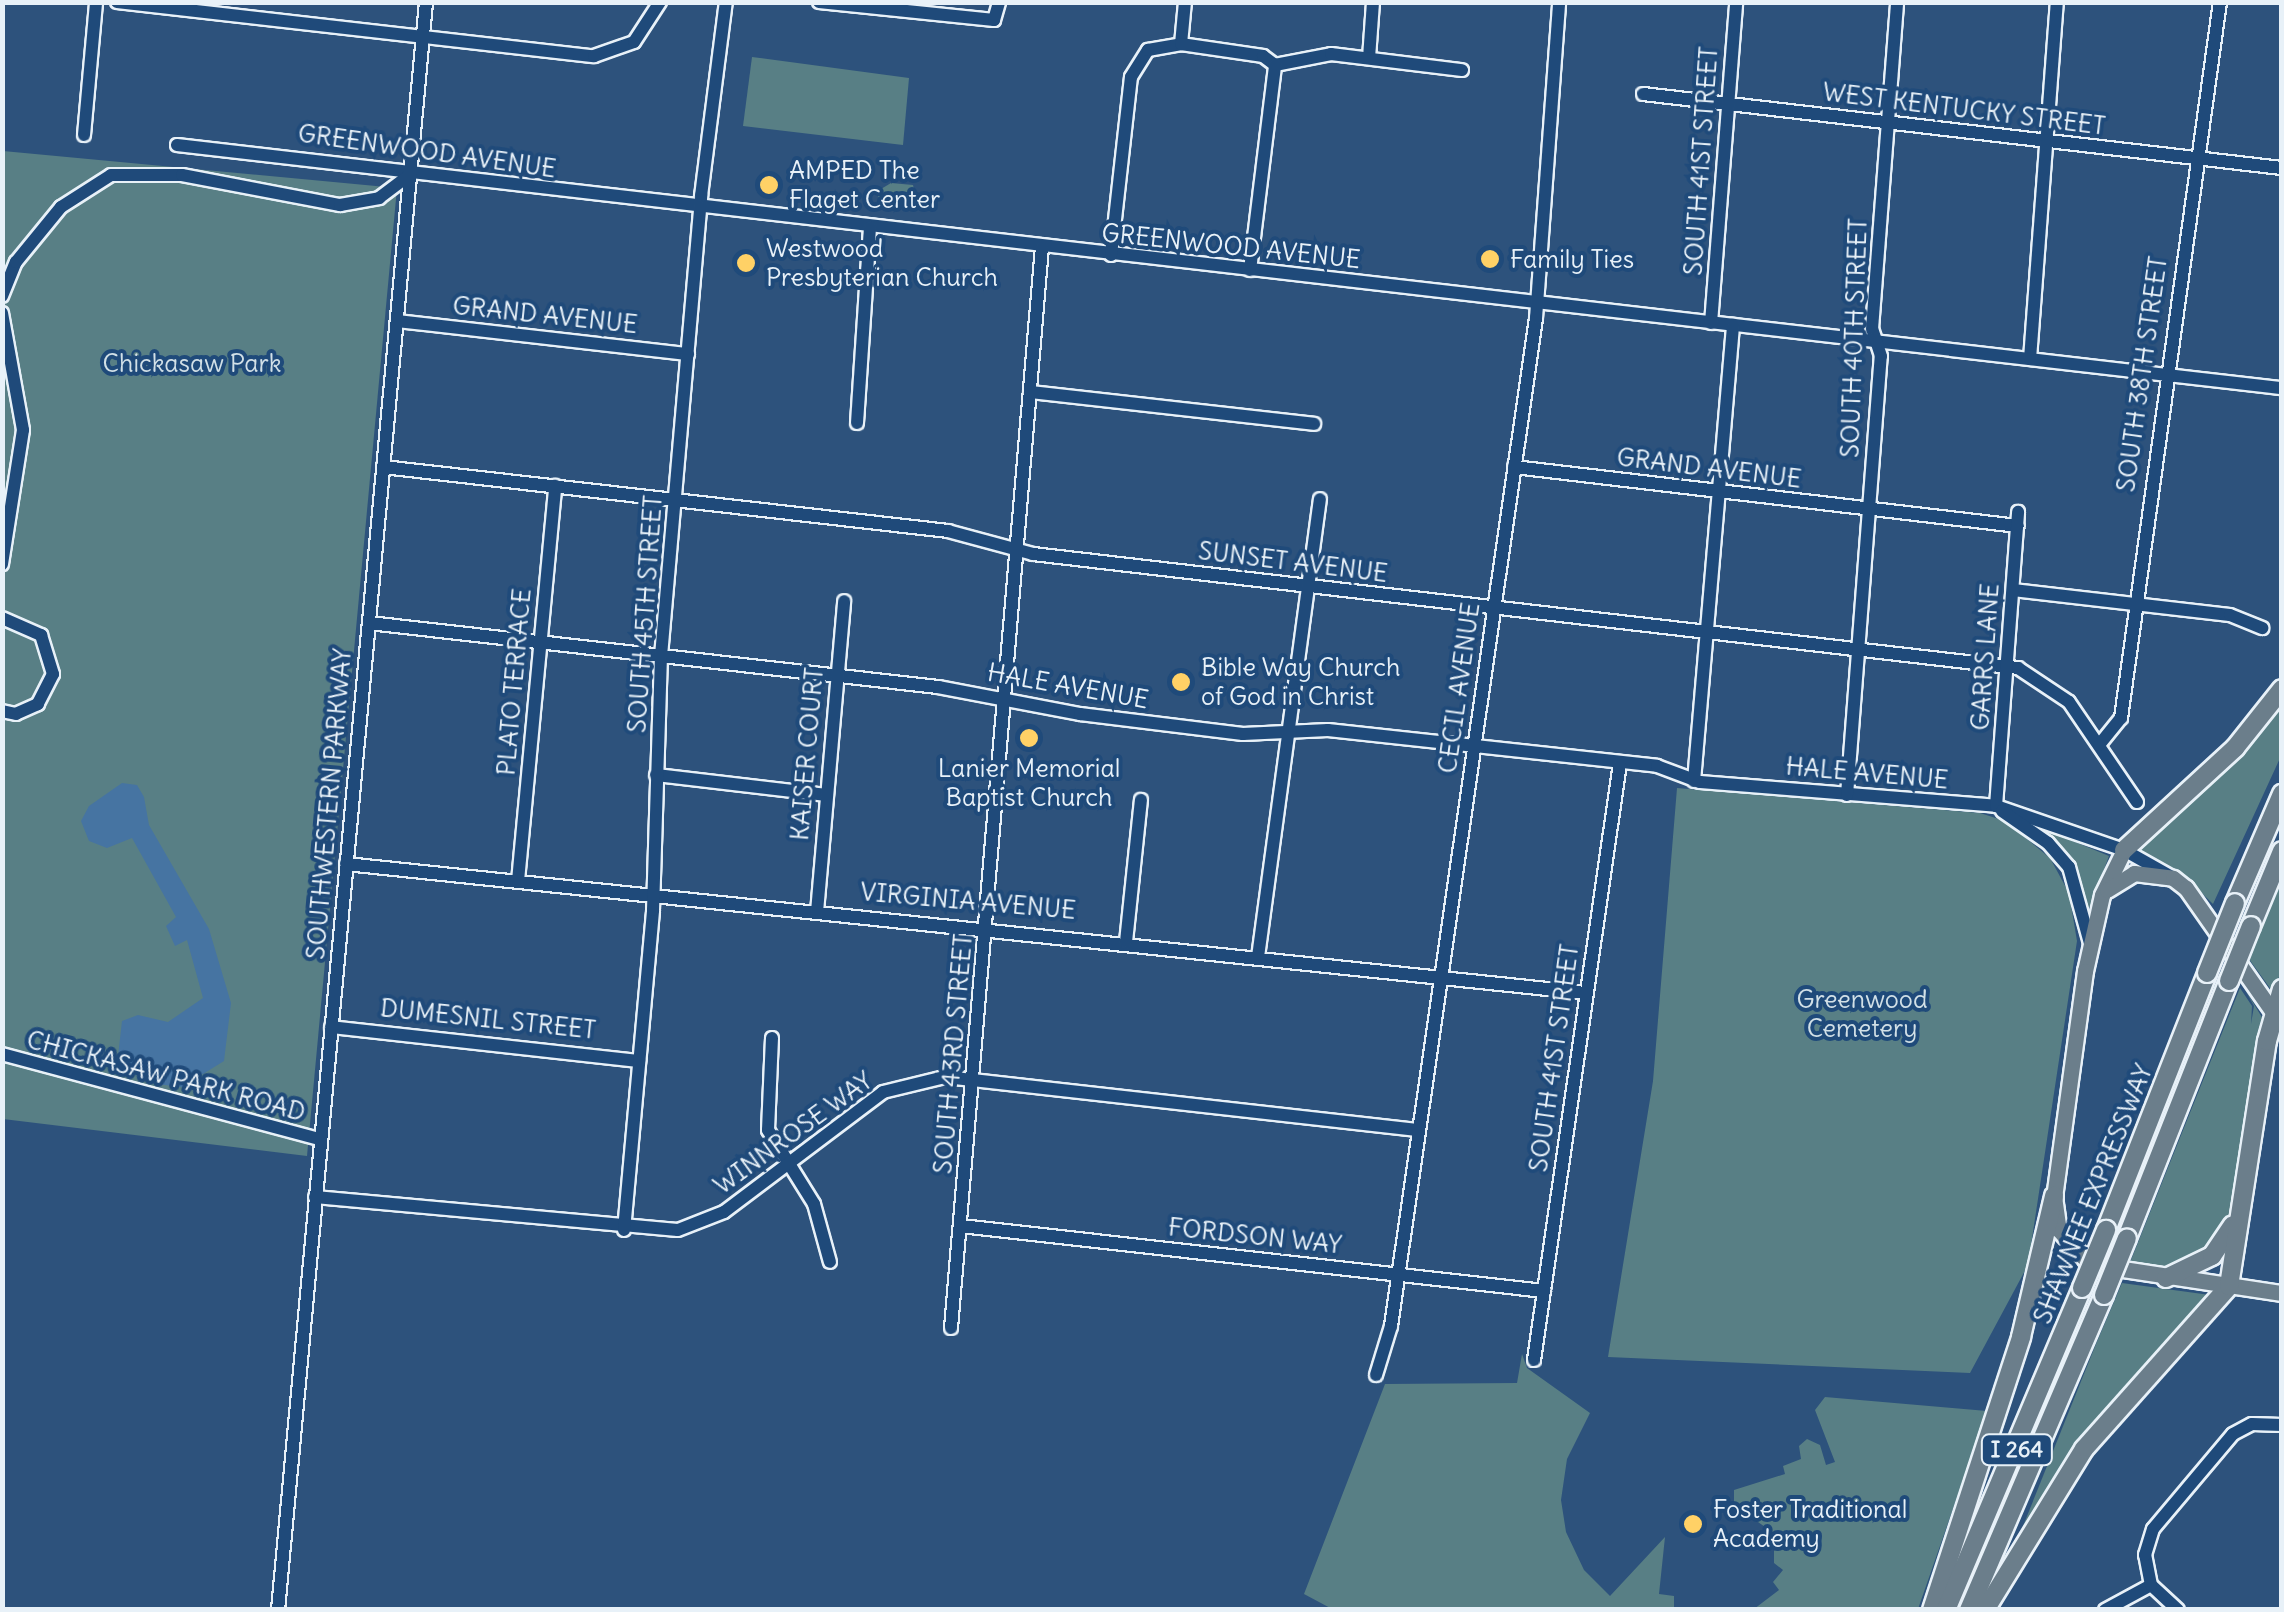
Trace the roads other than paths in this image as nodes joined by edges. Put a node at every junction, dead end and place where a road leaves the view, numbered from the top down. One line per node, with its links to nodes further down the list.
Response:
1 (96, 2): 24 (street)
2 (117, 2): 16 (street)
3 (426, 2): 16 (street, SOUTHWESTERN PARKWAY)
4 (660, 2): 16 (street)
5 (726, 2): 30 (street, SOUTH 45TH STREET)
6 (819, 2): 15 (street)
7 (999, 2): 15 (street)
8 (1185, 2): 17 (street)
9 (1372, 2): 18 (street)
10 (1559, 2): 36 (street, CECIL AVENUE)
11 (1736, 2): 22 (street, SOUTH 41ST STREET)
12 (1896, 2): 23 (street, SOUTH 40TH STREET)
13 (2057, 2): 25 (street)
14 (2220, 2): 27 (street, SOUTH 38TH STREET)
15 (849, 4)
16 (423, 38): 29 (street, SOUTHWESTERN PARKWAY)
17 (1181, 44): 19 (street); 33 (street)
18 (1369, 58): 19 (street); 20 (street)
19 (1275, 65): 34 (street)
20 (1462, 70)
21 (1643, 94): 22 (street, WEST KENTUCKY STREET)
22 (1728, 105): 23 (street, WEST KENTUCKY STREET); 39 (street, SOUTH 41ST STREET)
23 (1888, 123): 25 (street, WEST KENTUCKY STREET); 41 (street, SOUTH 40TH STREET)
24 (84, 135)
25 (2045, 141): 27 (street, WEST KENTUCKY STREET); 43 (street)
26 (177, 146): 29 (street, GREENWOOD AVENUE)
27 (2198, 158): 28 (street, WEST KENTUCKY STREET); 44 (street, SOUTH 38TH STREET)
28 (2282, 168)
29 (410, 175): 30 (street, GREENWOOD AVENUE); 35 (street); 38 (street, SOUTHWESTERN PARKWAY)
30 (701, 208): 31 (street, GREENWOOD AVENUE); 42 (street, SOUTH 45TH STREET)
31 (870, 227): 32 (street, GREENWOOD AVENUE); 47 (street)
32 (1042, 247): 33 (street, GREENWOOD AVENUE); 46 (street, SOUTH 43RD STREET)
33 (1110, 255): 34 (street, GREENWOOD AVENUE)
34 (1250, 270): 36 (street, GREENWOOD AVENUE)
35 (2, 296)
36 (1537, 303): 39 (street, GREENWOOD AVENUE); 50 (street, CECIL AVENUE)
37 (2, 314): 58 (street)
38 (397, 321): 42 (street, GRAND AVENUE); 49 (street, SOUTHWESTERN PARKWAY)
39 (1711, 323): 40 (street, GREENWOOD AVENUE)
40 (1733, 326): 41 (street, GREENWOOD AVENUE); 52 (street)
41 (1876, 342): 43 (street, GREENWOOD AVENUE); 55 (street, SOUTH 40TH STREET)
42 (688, 354): 54 (street, SOUTH 45TH STREET)
43 (2030, 359): 44 (street, GREENWOOD AVENUE)
44 (2166, 374): 45 (street, GREENWOOD AVENUE); 62 (street, SOUTH 38TH STREET)
45 (2282, 388)
46 (1030, 392): 48 (street); 57 (street, SOUTH 43RD STREET)
47 (857, 423)
48 (1314, 424)
49 (384, 467): 51 (street, SUNSET AVENUE); 65 (street, SOUTHWESTERN PARKWAY)
50 (1514, 467): 52 (street, GRAND AVENUE); 63 (street, CECIL AVENUE)
51 (555, 486): 54 (street, SUNSET AVENUE); 68 (street, PLATO TERRACE)
52 (1719, 492): 55 (street, GRAND AVENUE); 67 (street)
53 (1320, 499): 59 (street)
54 (676, 500): 57 (street, SUNSET AVENUE); 70 (street, SOUTH 45TH STREET)
55 (1870, 510): 56 (street, GRAND AVENUE); 69 (street, SOUTH 40TH STREET)
56 (2018, 519): 60 (street, GARRS LANE)
57 (1017, 550): 59 (street, SUNSET AVENUE); 74 (street, SOUTH 43RD STREET)
58 (2, 564)
59 (1307, 586): 63 (street, SUNSET AVENUE); 76 (street)
60 (2013, 590): 62 (street); 71 (street, GARRS LANE)
61 (844, 601): 72 (street, KAISER COURT)
62 (2136, 604): 66 (street); 77 (street, SOUTH 38TH STREET)
63 (1493, 607): 67 (street, SUNSET AVENUE); 78 (street, CECIL AVENUE)
64 (2, 618): 75 (street)
65 (369, 622): 68 (street, HALE AVENUE); 90 (street, SOUTHWESTERN PARKWAY)
66 (2263, 628)
67 (1707, 632): 69 (street, SUNSET AVENUE); 81 (street)
68 (541, 642): 70 (street, HALE AVENUE); 92 (street, PLATO TERRACE)
69 (1857, 649): 71 (street, SUNSET AVENUE); 84 (street, SOUTH 40TH STREET)
70 (661, 656): 72 (street, HALE AVENUE); 80 (street, SOUTH 45TH STREET)
71 (2008, 666): 77 (street, SUNSET AVENUE); 87 (street, GARRS LANE)
72 (836, 676): 74 (street, HALE AVENUE); 83 (street, KAISER COURT)
73 (2282, 688): 88 (highway)
74 (1005, 699): 76 (street, HALE AVENUE); 96 (street, SOUTH 43RD STREET)
75 (2, 712)
76 (1286, 733): 78 (street, HALE AVENUE); 99 (street)
77 (2099, 745): 86 (street, SUNSET AVENUE)
78 (1472, 747): 79 (street, HALE AVENUE); 100 (street, CECIL AVENUE)
79 (1620, 763): 81 (street, HALE AVENUE); 102 (street, SOUTH 41ST STREET)
80 (656, 775): 83 (street); 94 (street, SOUTH 45TH STREET)
81 (1694, 781): 84 (street, HALE AVENUE)
82 (2282, 794): 130 (highway, SHAWNEE EXPRESSWAY / I 264, bridge)
83 (825, 795): 95 (street, KAISER COURT)
84 (1847, 795): 87 (street, HALE AVENUE)
85 (1141, 800): 97 (street)
86 (2137, 802)
87 (1996, 806): 88 (street); 98 (street)
88 (2124, 850): 91 (street); 93 (main road)
89 (2282, 851): 131 (highway, SHAWNEE EXPRESSWAY / I 264, bridge)
90 (346, 864): 92 (street, VIRGINIA AVENUE); 104 (street, SOUTHWESTERN PARKWAY)
91 (2172, 878): 93 (main road); 103 (main road)
92 (518, 882): 94 (street, VIRGINIA AVENUE)
93 (2102, 894): 98 (main road)
94 (651, 897): 95 (street, VIRGINIA AVENUE); 107 (street, SOUTH 45TH STREET)
95 (816, 912): 96 (street, VIRGINIA AVENUE)
96 (986, 928): 97 (street, VIRGINIA AVENUE); 108 (street, SOUTH 43RD STREET)
97 (1126, 942): 99 (street, VIRGINIA AVENUE)
98 (2090, 943): 113 (main road)
99 (1258, 957): 100 (street, VIRGINIA AVENUE)
100 (1440, 978): 102 (street, VIRGINIA AVENUE); 109 (street, CECIL AVENUE)
101 (2282, 988): 103 (highway)
102 (1586, 993): 121 (street, SOUTH 41ST STREET)
103 (2277, 1019): 112 (highway)
104 (330, 1026): 107 (street, DUMESNIL STREET); 110 (street, SOUTHWESTERN PARKWAY)
105 (772, 1038): 111 (street)
106 (2, 1054): 110 (street, CHICKASAW PARK ROAD)
107 (639, 1061): 116 (street, SOUTH 45TH STREET)
108 (973, 1079): 109 (street, WINNROSE WAY); 111 (street, WINNROSE WAY); 115 (street, SOUTH 43RD STREET)
109 (1418, 1130): 118 (street, CECIL AVENUE)
110 (320, 1139): 114 (street, SOUTHWESTERN PARKWAY)
111 (788, 1162): 116 (street, WINNROSE WAY); 117 (street)
112 (2242, 1194): 119 (highway); 120 (highway)
113 (2054, 1196): 119 (main road); 129 (highway)
114 (315, 1197): 116 (street, WINNROSE WAY); 128 (street, SOUTHWESTERN PARKWAY)
115 (961, 1226): 118 (street, FORDSON WAY); 123 (street, SOUTH 43RD STREET)
116 (624, 1230)
117 (830, 1262)
118 (1397, 1275): 121 (street, FORDSON WAY); 125 (street, CECIL AVENUE)
119 (2166, 1278): 120 (main road)
120 (2229, 1286): 122 (main road); 132 (highway)
121 (1544, 1291): 124 (street, SOUTH 41ST STREET)
122 (2282, 1293)
123 (951, 1328)
124 (1534, 1360)
125 (1376, 1375)
126 (2282, 1425): 127 (street)
127 (2151, 1585): 133 (street); 134 (street)
128 (278, 1610)
129 (1932, 1610)
130 (1946, 1610)
131 (1969, 1610)
132 (1985, 1610)
133 (2105, 1610)
134 (2178, 1610)

